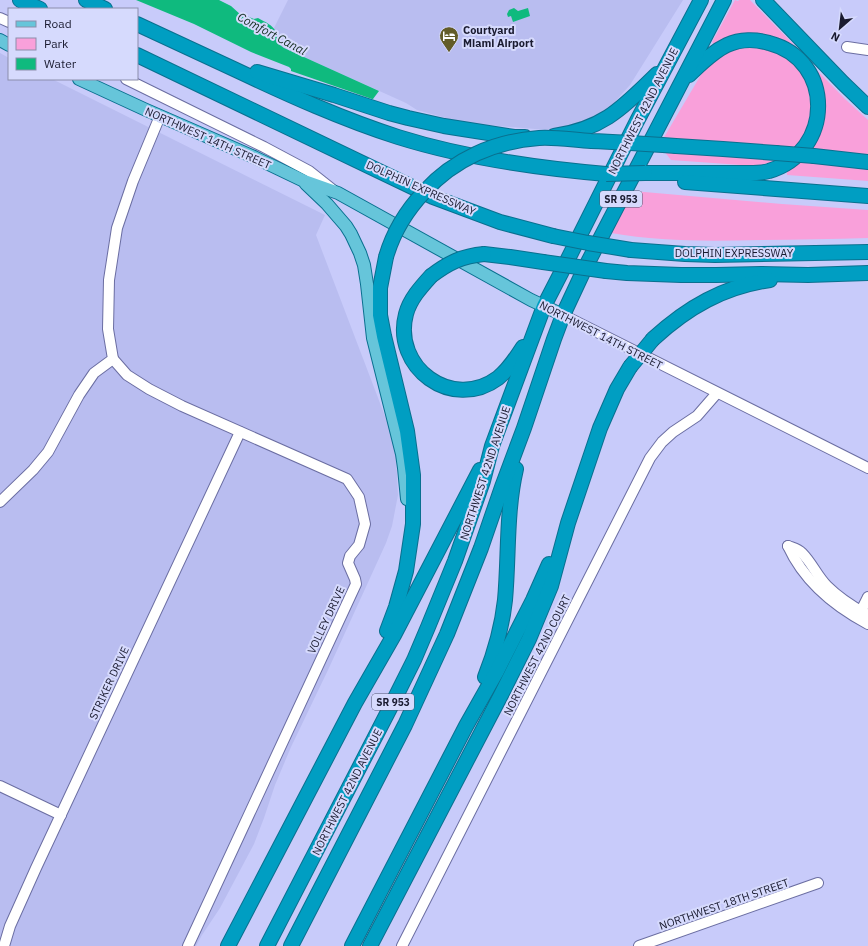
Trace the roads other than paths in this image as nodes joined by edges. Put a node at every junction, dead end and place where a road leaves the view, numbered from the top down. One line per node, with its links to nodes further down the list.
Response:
1 (20, 0): 6 (highway)
2 (86, 0): 7 (highway)
3 (701, 0): 13 (highway, NORTHWEST 42ND AVENUE / SR 953)
4 (724, 0): 16 (highway, NORTHWEST 42ND AVENUE / SR 953)
5 (763, 0): 17 (highway)
6 (38, 8)
7 (103, 8)
8 (138, 24): 12 (highway)
9 (847, 47): 10 (street)
10 (868, 50)
11 (138, 55): 24 (highway, DOLPHIN EXPRESSWAY, bridge)
12 (213, 60): 13 (highway); 20 (highway, bridge)
13 (666, 66): 27 (highway, NORTHWEST 42ND AVENUE / SR 953)
14 (81, 80): 18 (main road, NORTHWEST 14TH STREET)
15 (128, 80): 22 (street, NORTHWEST 14TH STREET)
16 (680, 84): 20 (highway); 28 (highway, NORTHWEST 42ND AVENUE / SR 953)
17 (868, 106)
18 (160, 116): 21 (main road, NORTHWEST 14TH STREET); 30 (street)
19 (868, 162): 38 (highway, bridge)
20 (644, 176): 23 (highway)
21 (304, 182): 22 (main road, NORTHWEST 14TH STREET); 38 (main road)
22 (338, 193): 27 (main road, NORTHWEST 14TH STREET)
23 (868, 196)
24 (868, 252)
25 (868, 274): 26 (highway)
26 (808, 275): 29 (highway, bridge); 37 (highway, bridge)
27 (544, 306): 28 (main road, NORTHWEST 14TH STREET); 29 (highway, NORTHWEST 42ND AVENUE / SR 953)
28 (563, 316): 31 (street, NORTHWEST 14TH STREET); 32 (highway, NORTHWEST 42ND AVENUE / SR 953)
29 (534, 332): 34 (highway, NORTHWEST 42ND AVENUE / SR 953)
30 (113, 358): 33 (street, VOLLEY DRIVE); 36 (street)
31 (717, 393): 35 (street, NORTHWEST 14TH STREET); 56 (street, NORTHWEST 42ND COURT)
32 (524, 428): 43 (highway); 53 (highway, NORTHWEST 42ND AVENUE / SR 953)
33 (240, 432): 45 (street, STRIKER DRIVE); 49 (street, VOLLEY DRIVE)
34 (492, 446): 42 (highway); 52 (highway, NORTHWEST 42ND AVENUE / SR 953)
35 (868, 468)
36 (0, 502)
37 (568, 523): 43 (highway); 55 (highway)
38 (406, 571): 42 (highway)
39 (868, 597): 40 (street)
40 (862, 615): 40 (street); 41 (street)
41 (868, 624)
42 (355, 703): 47 (highway)
43 (466, 726): 54 (highway)
44 (0, 786): 45 (street)
45 (61, 814): 48 (street, STRIKER DRIVE)
46 (818, 884): 57 (street, NORTHWEST 18TH STREET)
47 (237, 929): 50 (highway); 51 (highway)
48 (4, 946)
49 (188, 946)
50 (217, 946)
51 (228, 946)
52 (266, 946)
53 (291, 946)
54 (352, 946)
55 (370, 946)
56 (402, 946)
57 (639, 946)

